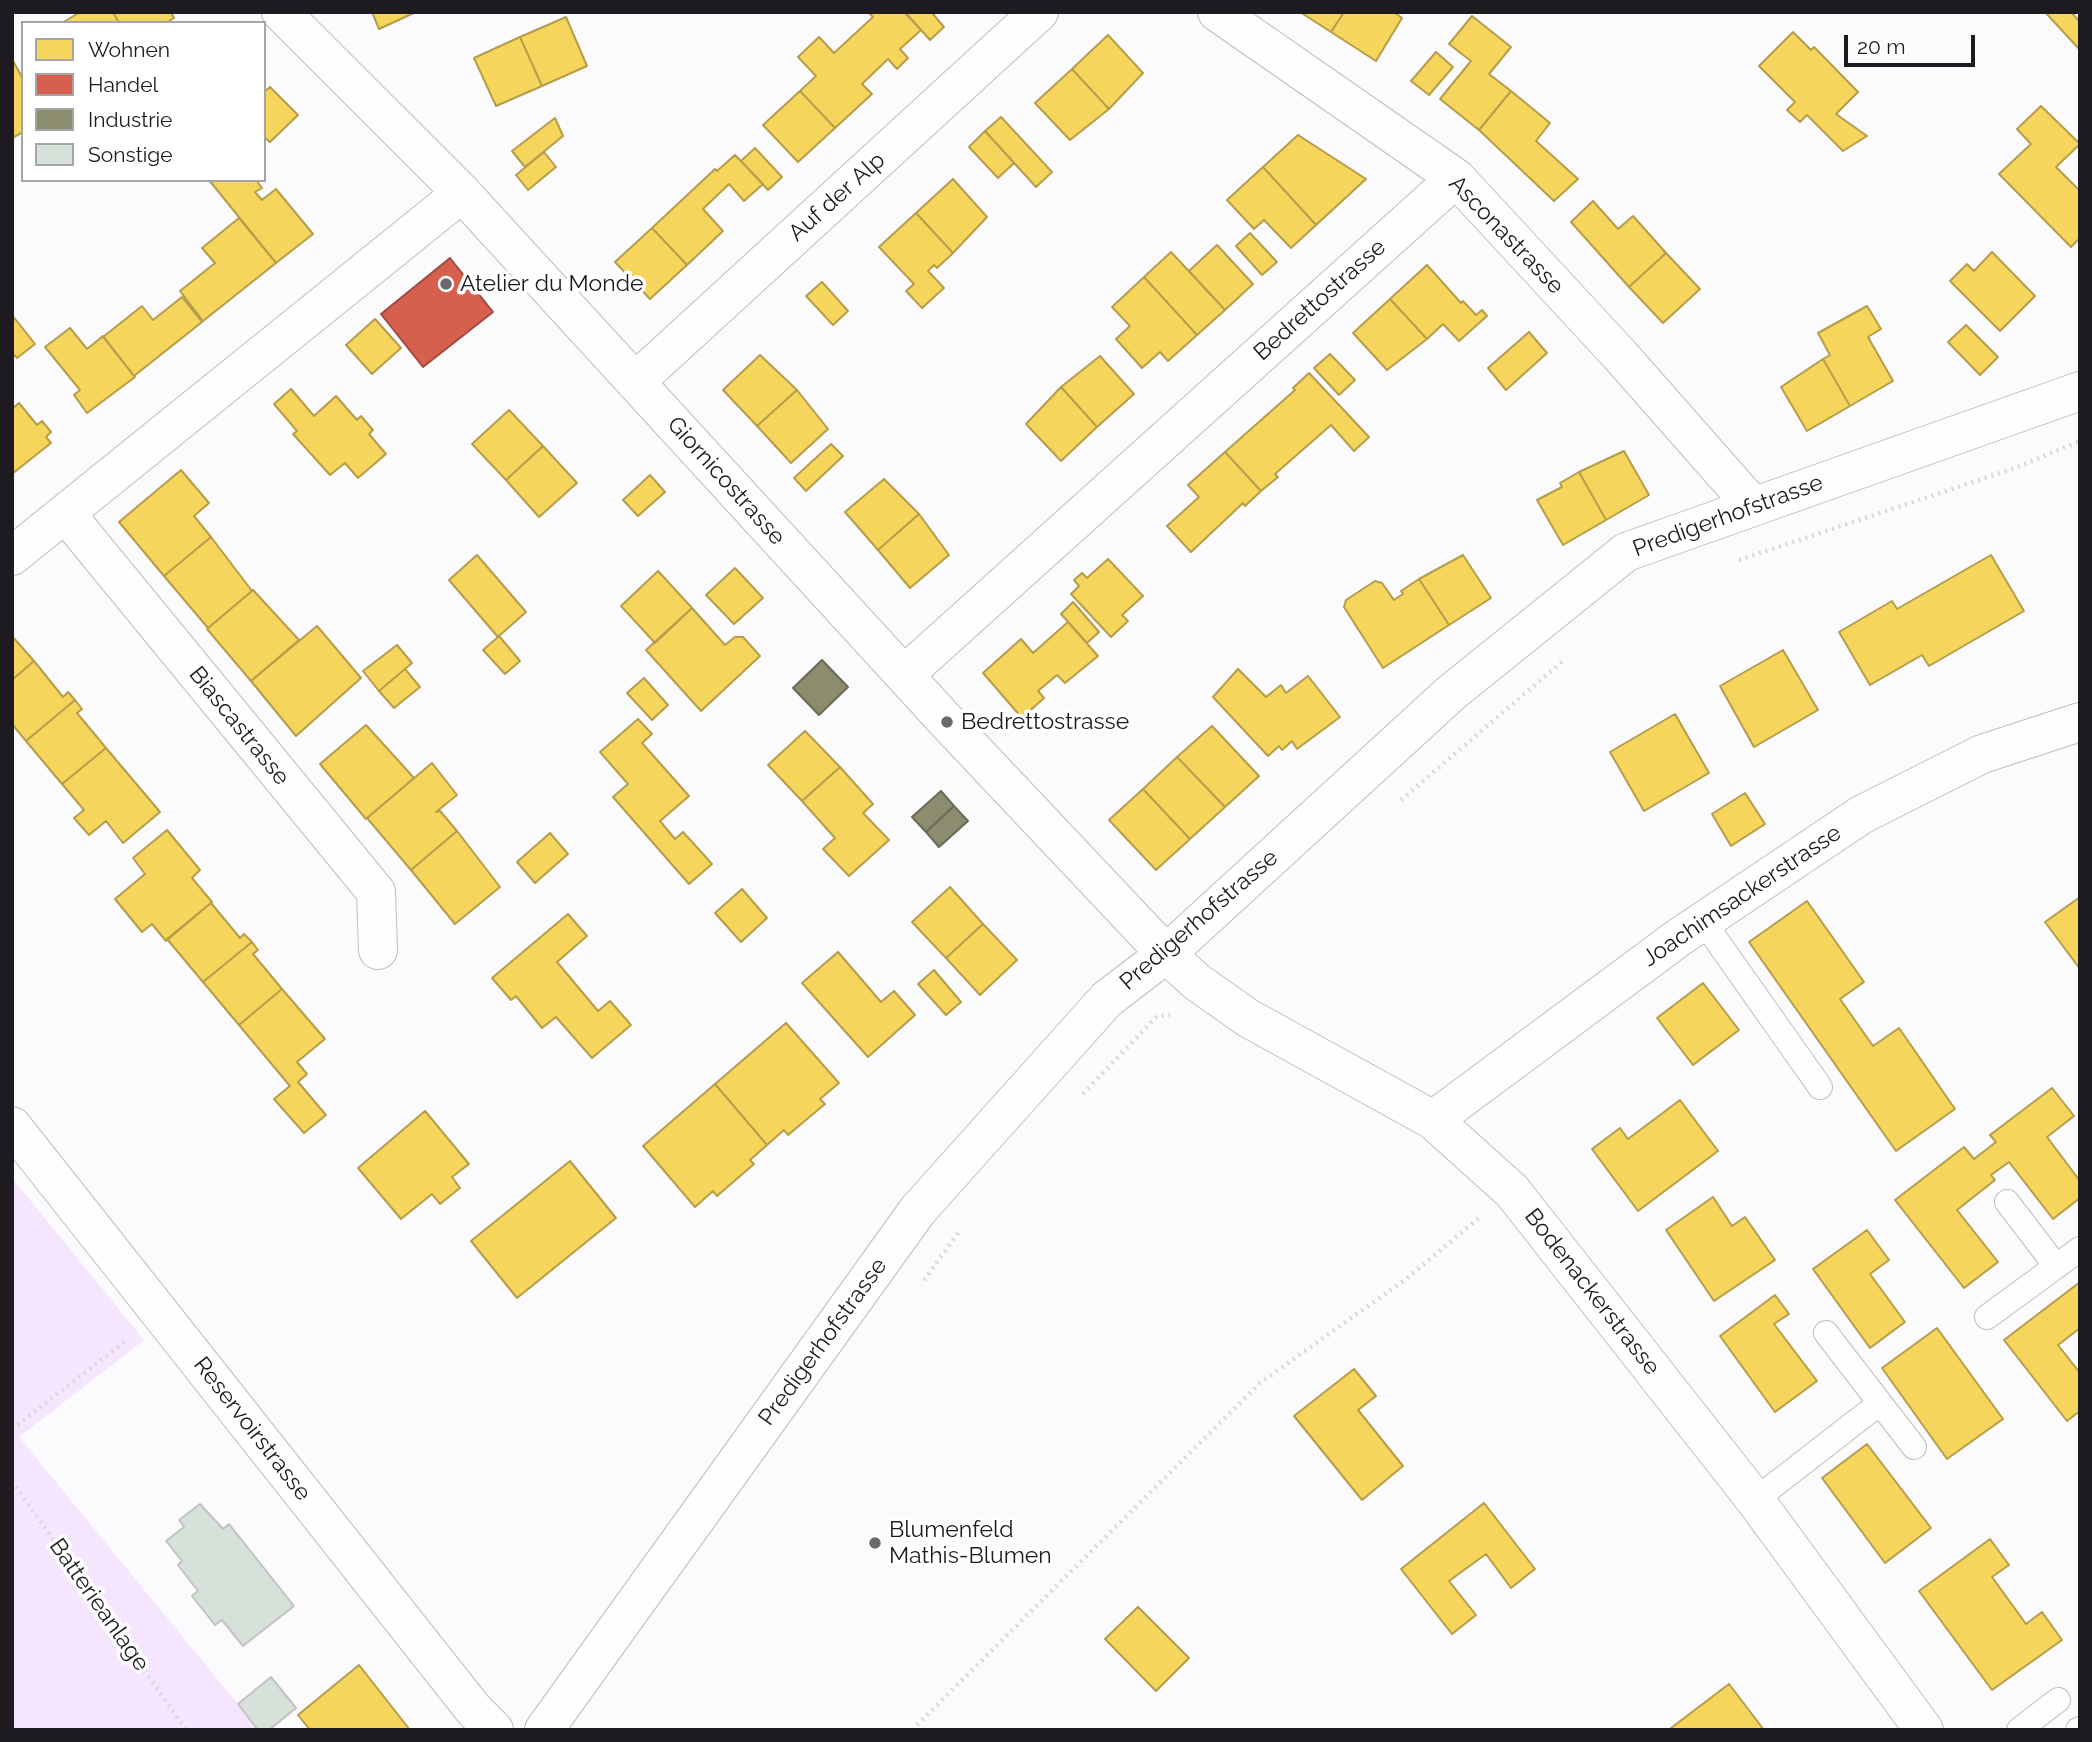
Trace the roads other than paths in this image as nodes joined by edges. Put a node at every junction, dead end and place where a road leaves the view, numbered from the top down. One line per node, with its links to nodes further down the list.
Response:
1 (281, 12): 5 (street, Giornicostrasse)
2 (1039, 12): 6 (street, Auf der Alp)
3 (1217, 12): 4 (street, Asconastrasse)
4 (1456, 178): 8 (street, Asconastrasse); 11 (street, Bedrettostrasse)
5 (461, 193): 6 (street, Giornicostrasse); 9 (street)
6 (635, 382): 11 (street, Giornicostrasse)
7 (2080, 391): 8 (street, Predigerhofstrasse)
8 (1752, 505): 15 (street, Predigerhofstrasse)
9 (66, 514): 10 (street); 14 (street, Biascastrasse)
10 (12, 556)
11 (904, 675): 15 (street, Giornicostrasse)
12 (2080, 722): 13 (street, Joachimsackerstrasse)
13 (1703, 920): 16 (lane); 17 (street, Joachimsackerstrasse)
14 (377, 950)
15 (1166, 954): 17 (street, Bodenackerstrasse); 29 (street, Predigerhofstrasse)
16 (1820, 1087)
17 (1433, 1120): 26 (street, Bodenackerstrasse)
18 (12, 1126): 28 (street, Reservoirstrasse)
19 (2007, 1202): 21 (lane)
20 (2080, 1248): 21 (lane)
21 (2056, 1266): 22 (lane)
22 (1987, 1317)
23 (1826, 1333): 24 (lane)
24 (1880, 1403): 25 (lane); 26 (lane)
25 (1914, 1447)
26 (1755, 1500): 30 (street, Bodenackerstrasse)
27 (2058, 1700): 31 (lane)
28 (494, 1730)
29 (544, 1730)
30 (1924, 1730)
31 (2019, 1730)

